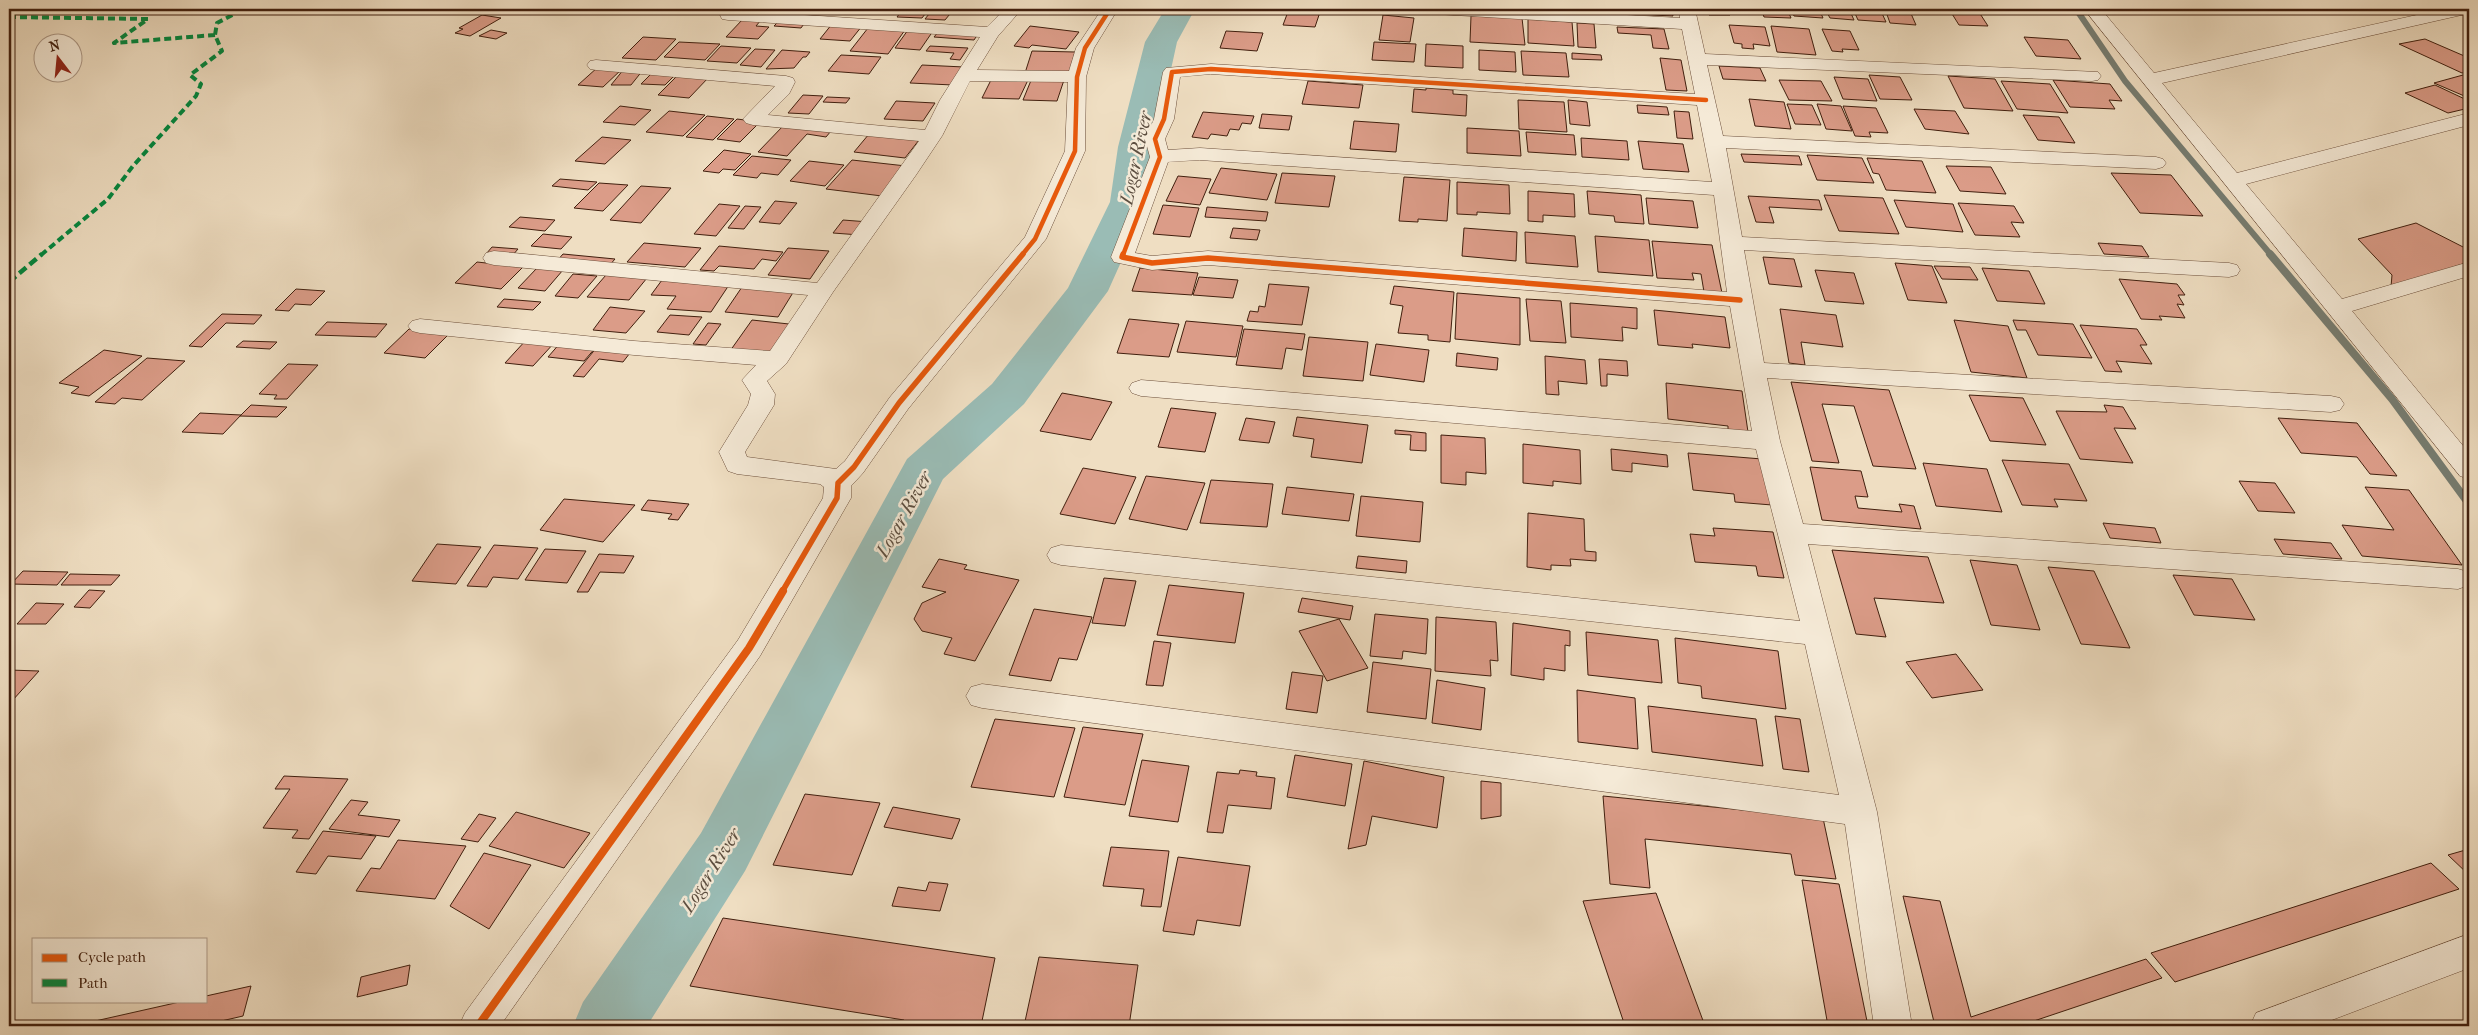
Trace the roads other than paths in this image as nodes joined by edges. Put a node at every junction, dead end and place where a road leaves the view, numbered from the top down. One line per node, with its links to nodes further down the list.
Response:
1 (1014, 9): 8 (street)
2 (1110, 9): 13 (street)
3 (1437, 9): 7 (street)
4 (2092, 9): 14 (street)
5 (2466, 9): 14 (street)
6 (728, 15): 8 (street)
7 (1689, 17): 9 (street)
8 (991, 33): 11 (street)
9 (1698, 59): 12 (street); 15 (street)
10 (596, 66): 17 (street)
11 (966, 76): 13 (street); 17 (street)
12 (2092, 76)
13 (1078, 77): 37 (street)
14 (2150, 80): 21 (street)
15 (1706, 100): 18 (street); 19 (street)
16 (2469, 119): 21 (street)
17 (932, 136): 27 (street)
18 (1715, 142): 20 (street); 22 (street)
19 (1160, 157): 22 (street); 28 (street)
20 (2156, 163)
21 (2232, 181): 29 (street)
22 (1724, 189): 23 (street)
23 (1732, 243): 26 (street); 28 (street)
24 (494, 258): 27 (street)
25 (2469, 269): 29 (street)
26 (2228, 270)
27 (823, 290): 31 (street)
28 (1740, 300): 32 (street)
29 (2337, 308): 36 (street)
30 (420, 326): 31 (street)
31 (777, 359): 37 (street)
32 (1754, 370): 34 (street); 35 (street)
33 (1141, 388): 35 (street)
34 (2331, 404)
35 (1767, 441): 38 (street)
36 (2469, 470)
37 (838, 483): 45 (street)
38 (1792, 533): 40 (street); 41 (street)
39 (1061, 555): 41 (street)
40 (2458, 580)
41 (1818, 634): 43 (street)
42 (982, 696): 43 (street)
43 (1860, 812): 46 (street)
44 (2469, 951): 47 (street)
45 (478, 1026)
46 (1893, 1026)
47 (2269, 1026)

